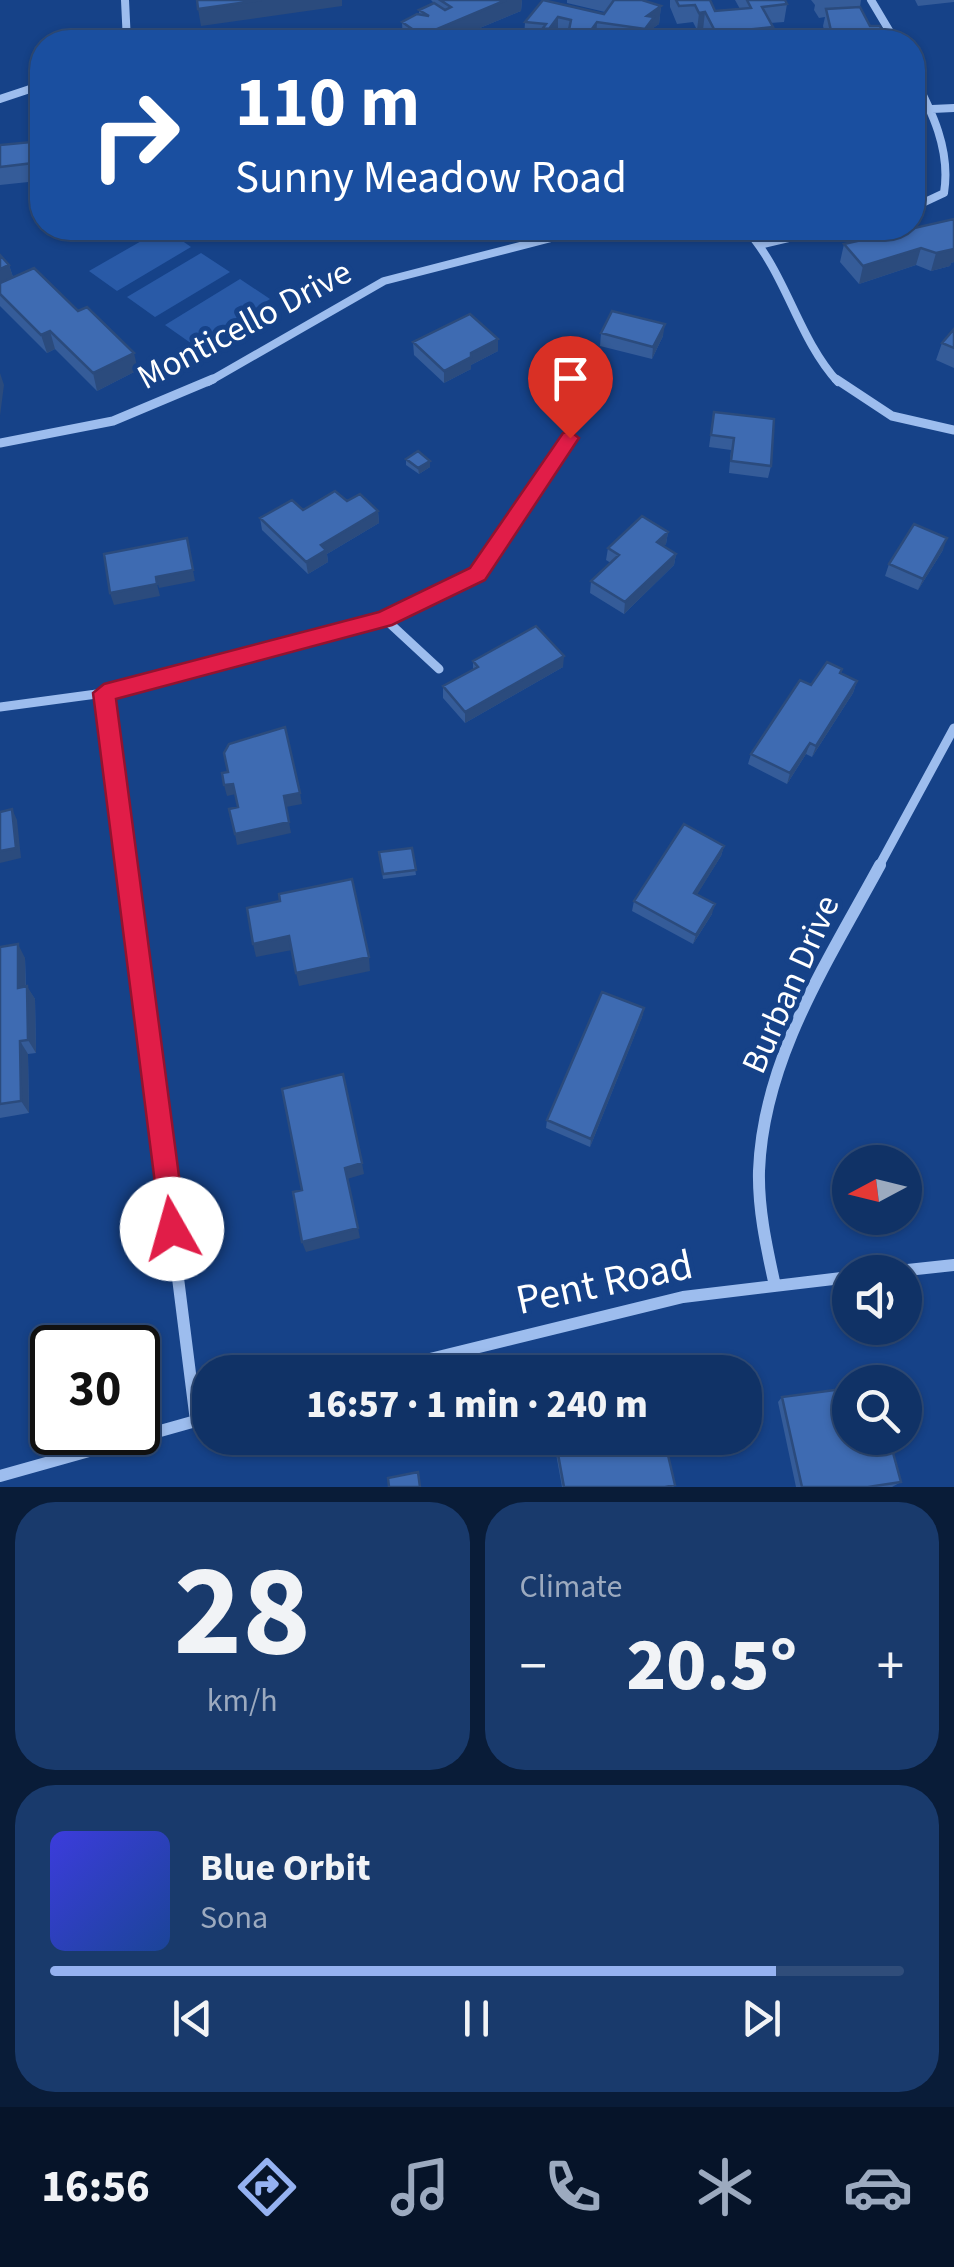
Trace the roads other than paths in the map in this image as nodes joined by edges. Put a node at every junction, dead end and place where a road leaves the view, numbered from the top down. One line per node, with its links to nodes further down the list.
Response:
1 (125, 0): 3 (street)
2 (870, 0): 4 (street)
3 (126, 30)
4 (889, 30)
5 (30, 89): 7 (street)
6 (925, 97): 9 (street)
7 (0, 98)
8 (954, 108): 9 (street)
9 (932, 109): 10 (street)
10 (925, 202)
11 (534, 240): 17 (street, Monticello Drive)
12 (759, 240): 14 (street)
13 (781, 240): 14 (street)
14 (764, 244): 15 (street)
15 (954, 430)
16 (570, 438): 18 (street)
17 (0, 442)
18 (385, 619): 19 (street); 20 (street)
19 (439, 668)
20 (104, 693): 21 (street); 27 (street)
21 (0, 707)
22 (954, 728): 26 (street, Burban Drive)
23 (954, 1265): 24 (street)
24 (922, 1268)
25 (832, 1279): 26 (street, Pent Road)
26 (775, 1286): 28 (street, Pent Road)
27 (194, 1355)
28 (445, 1355)
29 (192, 1422): 30 (street)
30 (0, 1476)

